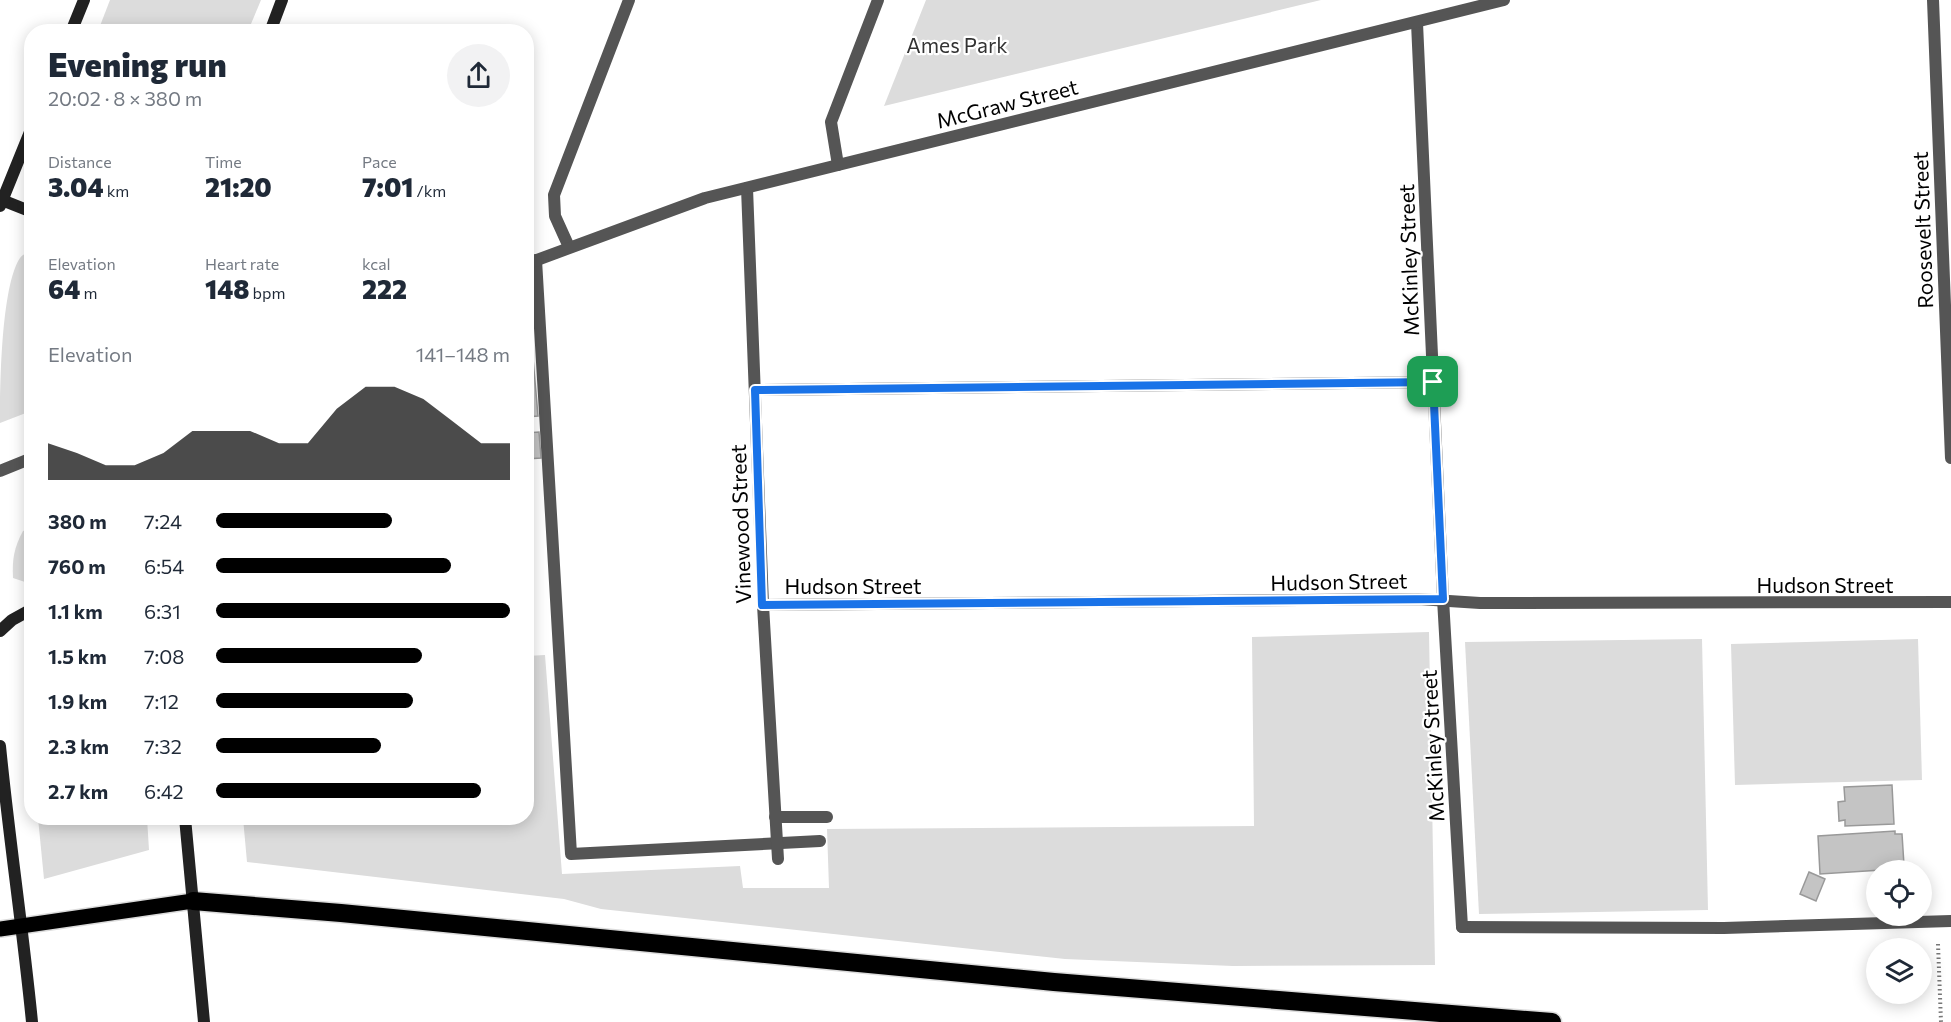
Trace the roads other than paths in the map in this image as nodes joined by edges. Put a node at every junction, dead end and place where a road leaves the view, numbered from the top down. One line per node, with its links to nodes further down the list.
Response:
1 (84, 0): 8 (main road)
2 (282, 0): 9 (main road)
3 (629, 0): 15 (street)
4 (878, 0): 11 (street)
5 (1504, 0): 7 (street, McGraw Street)
6 (1933, 0): 20 (street, Roosevelt Street)
7 (1417, 23): 11 (street, McGraw Street); 18 (street, McKinley Street)
8 (74, 24)
9 (273, 24)
10 (24, 147): 13 (main road)
11 (838, 165): 12 (street, McGraw Street)
12 (747, 188): 15 (street, McGraw Street); 19 (street, Vinewood Street)
13 (1, 203): 14 (main road)
14 (24, 210)
15 (569, 247): 16 (street, McGraw Street)
16 (534, 261)
17 (534, 292): 33 (street)
18 (1433, 382): 19 (street); 23 (street, McKinley Street)
19 (755, 390): 25 (street, Vinewood Street)
20 (1951, 458)
21 (24, 462): 22 (street)
22 (0, 471)
23 (1443, 599): 24 (street, Hudson Street); 25 (street, Hudson Street); 36 (street, McKinley Street)
24 (1951, 602)
25 (762, 605): 29 (street, Vinewood Street)
26 (24, 613): 27 (main road)
27 (0, 631)
28 (0, 746): 37 (main road)
29 (775, 817): 30 (street); 33 (street, Vinewood Street)
30 (827, 817)
31 (186, 825): 35 (main road)
32 (820, 841): 33 (street)
33 (777, 845): 34 (street, Vinewood Street)
34 (778, 859)
35 (192, 901): 37 (main road); 40 (main road); 41 (highway)
36 (1951, 921)
37 (23, 926): 38 (main road); 39 (main road)
38 (0, 929)
39 (32, 1022)
40 (204, 1022)
41 (1552, 1022)

